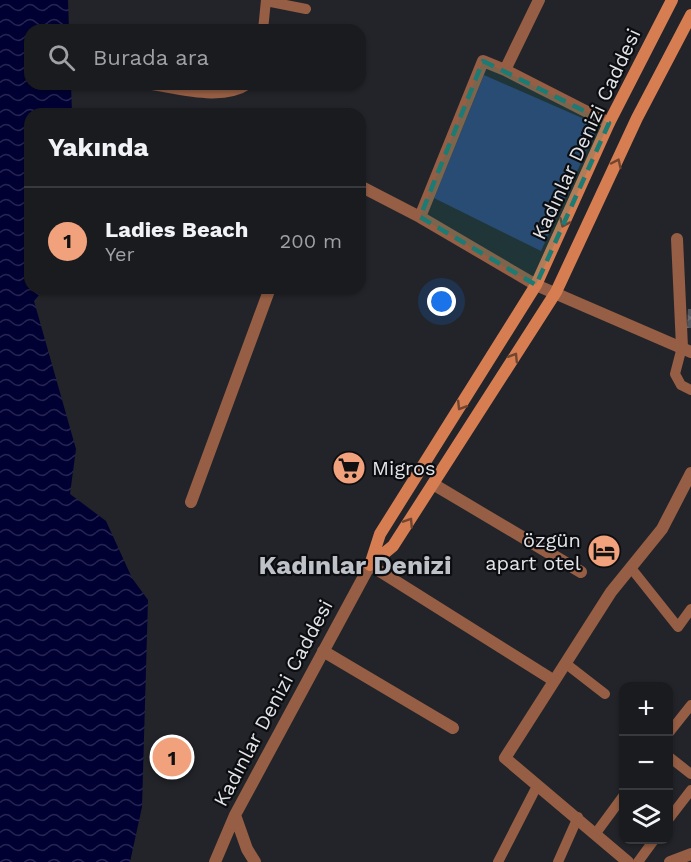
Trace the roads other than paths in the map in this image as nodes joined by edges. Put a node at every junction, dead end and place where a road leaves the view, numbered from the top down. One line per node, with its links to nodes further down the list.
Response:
1 (539, 0): 7 (street)
2 (672, 0): 10 (main road, Kadınlar Denizi Caddesi)
3 (266, 1): 4 (lane); 6 (lane)
4 (306, 9)
5 (691, 15): 15 (main road, Kadınlar Denizi Caddesi, one-way to 5)
6 (264, 24)
7 (505, 70): 10 (street); 12 (street)
8 (198, 90): 9 (lane)
9 (240, 90)
10 (609, 123): 14 (main road, Kadınlar Denizi Caddesi, one-way to 14)
11 (366, 189): 12 (street)
12 (420, 217): 14 (street)
13 (677, 240): 17 (street)
14 (536, 285): 15 (street); 22 (main road, Kadınlar Denizi Caddesi, one-way to 22)
15 (556, 292): 17 (street); 20 (main road, Kadınlar Denizi Caddesi, one-way to 15)
16 (268, 294): 21 (street)
17 (686, 350): 18 (lane)
18 (691, 390)
19 (690, 476): 23 (street)
20 (434, 484): 22 (main road, Kadınlar Denizi Caddesi, one-way to 20); 24 (street)
21 (191, 502)
22 (370, 565): 26 (street, Kadınlar Denizi Caddesi); 28 (street)
23 (631, 568): 25 (lane); 27 (street)
24 (581, 572)
25 (691, 609)
26 (323, 651): 31 (street); 38 (street, Kadınlar Denizi Caddesi)
27 (565, 663): 28 (street); 29 (lane)
28 (553, 680): 35 (street)
29 (605, 694)
30 (691, 705): 32 (lane)
31 (453, 728)
32 (673, 729)
33 (673, 759): 34 (lane)
34 (691, 774)
35 (537, 786): 40 (street); 46 (lane)
36 (691, 790): 39 (lane)
37 (619, 802): 41 (lane)
38 (235, 814): 44 (street, Kadınlar Denizi Caddesi); 45 (street)
39 (673, 815)
40 (578, 817): 41 (street); 47 (lane)
41 (596, 833): 48 (street)
42 (651, 844): 49 (lane)
43 (691, 854): 50 (street)
44 (215, 862)
45 (255, 862)
46 (498, 862)
47 (558, 862)
48 (628, 862)
49 (638, 862)
50 (670, 862)

